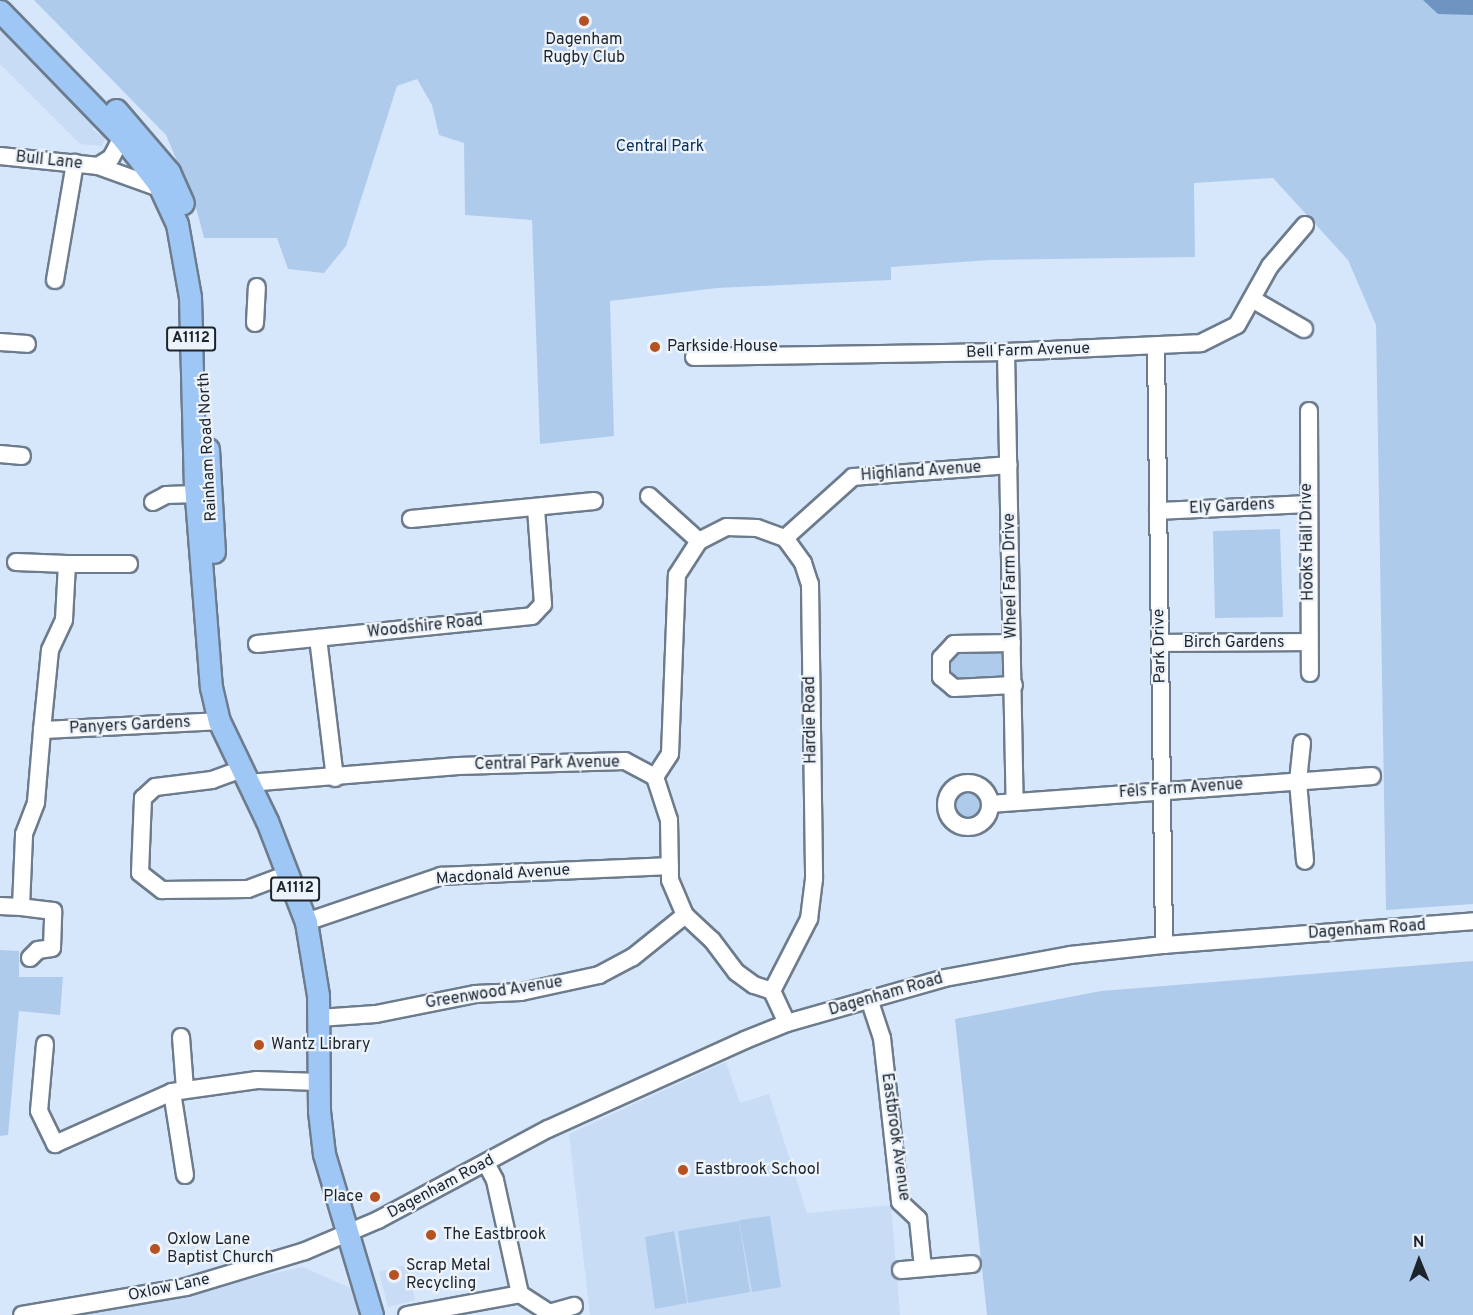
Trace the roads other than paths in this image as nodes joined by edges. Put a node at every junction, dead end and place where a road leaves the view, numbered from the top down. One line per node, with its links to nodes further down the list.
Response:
1 (9, 0): 46 (main road, Rainham Road North / A1112)
2 (0, 11): 3 (main road, Rainham Road North / A1112)
3 (122, 137): 6 (street, Bull Lane); 7 (main road, Rainham Road North / A1112)
4 (0, 156): 5 (street, Bull Lane)
5 (75, 163): 6 (street, Bull Lane); 9 (street)
6 (98, 166): 7 (street, Bull Lane)
7 (161, 189): 23 (main road, Rainham Road North / A1112)
8 (1305, 225): 11 (street, Bell Farm Avenue)
9 (55, 280)
10 (257, 287): 12 (street)
11 (1252, 299): 13 (street); 16 (street, Bell Farm Avenue)
12 (255, 323)
13 (1304, 329)
14 (0, 342): 15 (street)
15 (27, 344)
16 (1156, 347): 17 (street, Bell Farm Avenue); 29 (street, Park Drive)
17 (1005, 352): 18 (street, Bell Farm Avenue); 22 (street, Wheel Farm Drive)
18 (694, 357)
19 (1309, 411): 27 (street, Hooks Hall Drive)
20 (0, 454): 21 (street)
21 (22, 456)
22 (1009, 465): 31 (street, Highland Avenue); 38 (street, Wheel Farm Drive)
23 (196, 494): 26 (street); 43 (main road, Rainham Road North / A1112)
24 (649, 496): 32 (street)
25 (594, 501): 28 (street)
26 (153, 502)
27 (1306, 504): 29 (street, Ely Gardens); 37 (street, Hooks Hall Drive)
28 (536, 508): 30 (street); 36 (street, Woodshire Road)
29 (1158, 511): 39 (street, Park Drive)
30 (411, 519)
31 (785, 538): 32 (street); 65 (street, Hardie Road)
32 (699, 541): 49 (street)
33 (16, 562): 34 (street)
34 (67, 564): 35 (street); 44 (street)
35 (129, 564)
36 (318, 638): 40 (street, Woodshire Road); 50 (street)
37 (1309, 642): 39 (street, Birch Gardens); 41 (street, Hooks Hall Drive)
38 (1012, 643): 42 (street, Wheel Farm Drive); 42 (street)
39 (1160, 643): 52 (street, Park Drive)
40 (257, 644)
41 (1310, 673)
42 (1014, 685): 53 (street, Wheel Farm Drive)
43 (219, 721): 44 (street, Panyers Gardens); 46 (main road, Rainham Road North / A1112)
44 (42, 730): 59 (street)
45 (1302, 743): 51 (street)
46 (232, 745): 47 (main road, Rainham Road North / A1112)
47 (245, 776): 50 (street, Central Park Avenue); 57 (main road, Rainham Road North / A1112); 57 (street, Central Park Avenue)
48 (1372, 776): 51 (street, Fels Farm Avenue)
49 (655, 777): 50 (street, Central Park Avenue); 56 (street)
50 (335, 778)
51 (1298, 782): 52 (street, Fels Farm Avenue); 55 (street)
52 (1162, 789): 53 (street, Fels Farm Avenue); 63 (street, Park Drive)
53 (1015, 801): 54 (street, Fels Farm Avenue)
54 (991, 804)
55 (1305, 861)
56 (670, 866): 60 (street); 62 (street, Macdonald Avenue)
57 (288, 874): 62 (main road, Rainham Road North / A1112)
58 (0, 906): 59 (street)
59 (21, 907): 64 (street)
60 (686, 915): 65 (street); 67 (street, Greenwood Avenue)
61 (1473, 921): 63 (street, Dagenham Road)
62 (306, 922): 67 (main road, Rainham Road North / A1112)
63 (1164, 945): 66 (street, Dagenham Road)
64 (30, 958)
65 (772, 991): 68 (street)
66 (869, 999): 68 (street, Dagenham Road); 77 (street, Eastbrook Avenue)
67 (319, 1018): 71 (main road, Rainham Road North / A1112)
68 (787, 1023): 73 (street, Dagenham Road)
69 (181, 1037): 72 (street)
70 (45, 1044): 72 (street)
71 (320, 1082): 72 (street); 75 (main road, Rainham Road North / A1112)
72 (178, 1091): 74 (street)
73 (486, 1163): 75 (street, Dagenham Road); 79 (street)
74 (185, 1175)
75 (346, 1235): 81 (street, Oxlow Lane); 82 (main road, A1112)
76 (972, 1264): 77 (street)
77 (923, 1268): 78 (street)
78 (901, 1270)
79 (520, 1294): 80 (street); 83 (street)
80 (574, 1306)
81 (22, 1315)
82 (372, 1315)
83 (407, 1315)

